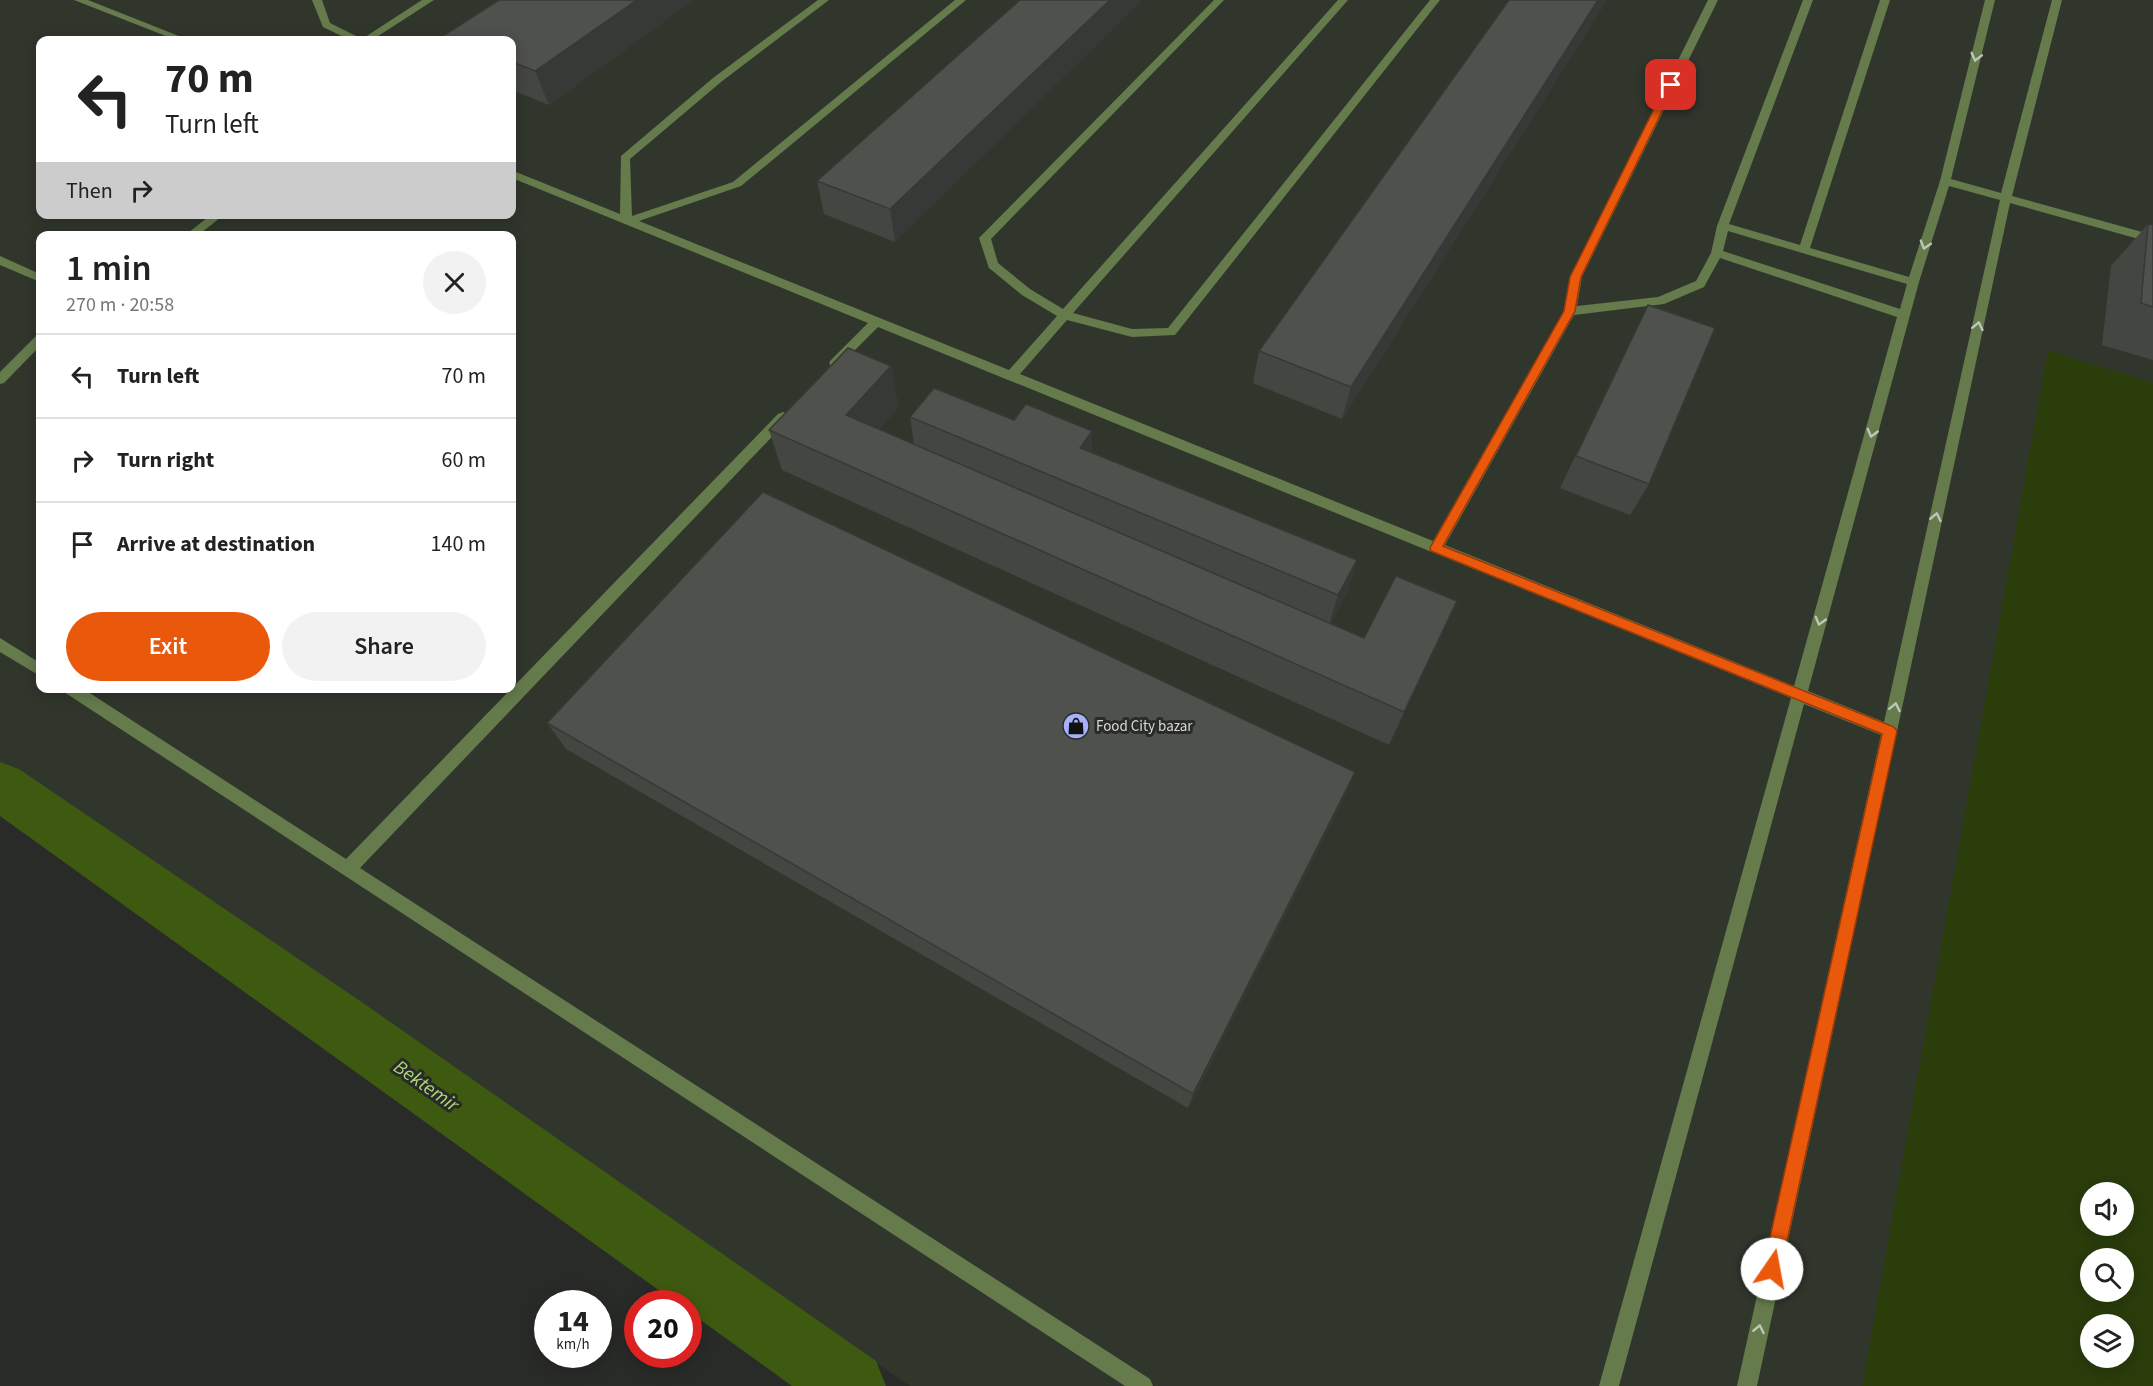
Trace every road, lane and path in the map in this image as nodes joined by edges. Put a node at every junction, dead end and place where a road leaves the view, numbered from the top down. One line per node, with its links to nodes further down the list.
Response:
1 (79, 0): 14 (lane)
2 (317, 0): 15 (lane)
3 (429, 0): 16 (lane)
4 (824, 0): 21 (lane)
5 (961, 0): 21 (lane)
6 (1218, 0): 31 (lane)
7 (1343, 0): 31 (lane)
8 (1435, 0): 31 (lane)
9 (1713, 0): 30 (lane)
10 (1808, 0): 22 (lane)
11 (1884, 0): 25 (lane)
12 (1990, 0): 18 (lane, one-way to 18)
13 (2057, 0): 19 (lane)
14 (174, 36)
15 (348, 36)
16 (372, 36)
17 (516, 176): 21 (lane)
18 (1945, 181): 19 (lane); 29 (lane, one-way to 29)
19 (2006, 197): 24 (lane); 44 (lane, one-way to 19)
20 (213, 219): 23 (lane)
21 (626, 222): 33 (lane)
22 (1722, 226): 25 (lane); 26 (lane)
23 (196, 231)
24 (2153, 238)
25 (1804, 250): 29 (lane)
26 (1717, 253): 30 (lane); 32 (lane)
27 (0, 260): 28 (lane)
28 (36, 277)
29 (1913, 282): 32 (lane)
30 (1570, 311): 39 (lane)
31 (1065, 315): 36 (lane)
32 (1905, 315): 43 (lane, one-way to 43)
33 (875, 323): 35 (lane); 36 (lane)
34 (36, 343): 37 (lane)
35 (825, 374)
36 (1010, 377): 39 (lane)
37 (0, 380)
38 (792, 408): 45 (lane)
39 (1436, 548): 43 (lane)
40 (0, 644): 41 (lane)
41 (36, 667)
42 (77, 693): 45 (lane)
43 (1800, 695): 44 (lane); 47 (lane)
44 (1890, 731): 48 (lane, one-way to 44)
45 (348, 869): 46 (lane)
46 (1143, 1386)
47 (1609, 1386)
48 (1747, 1386)

